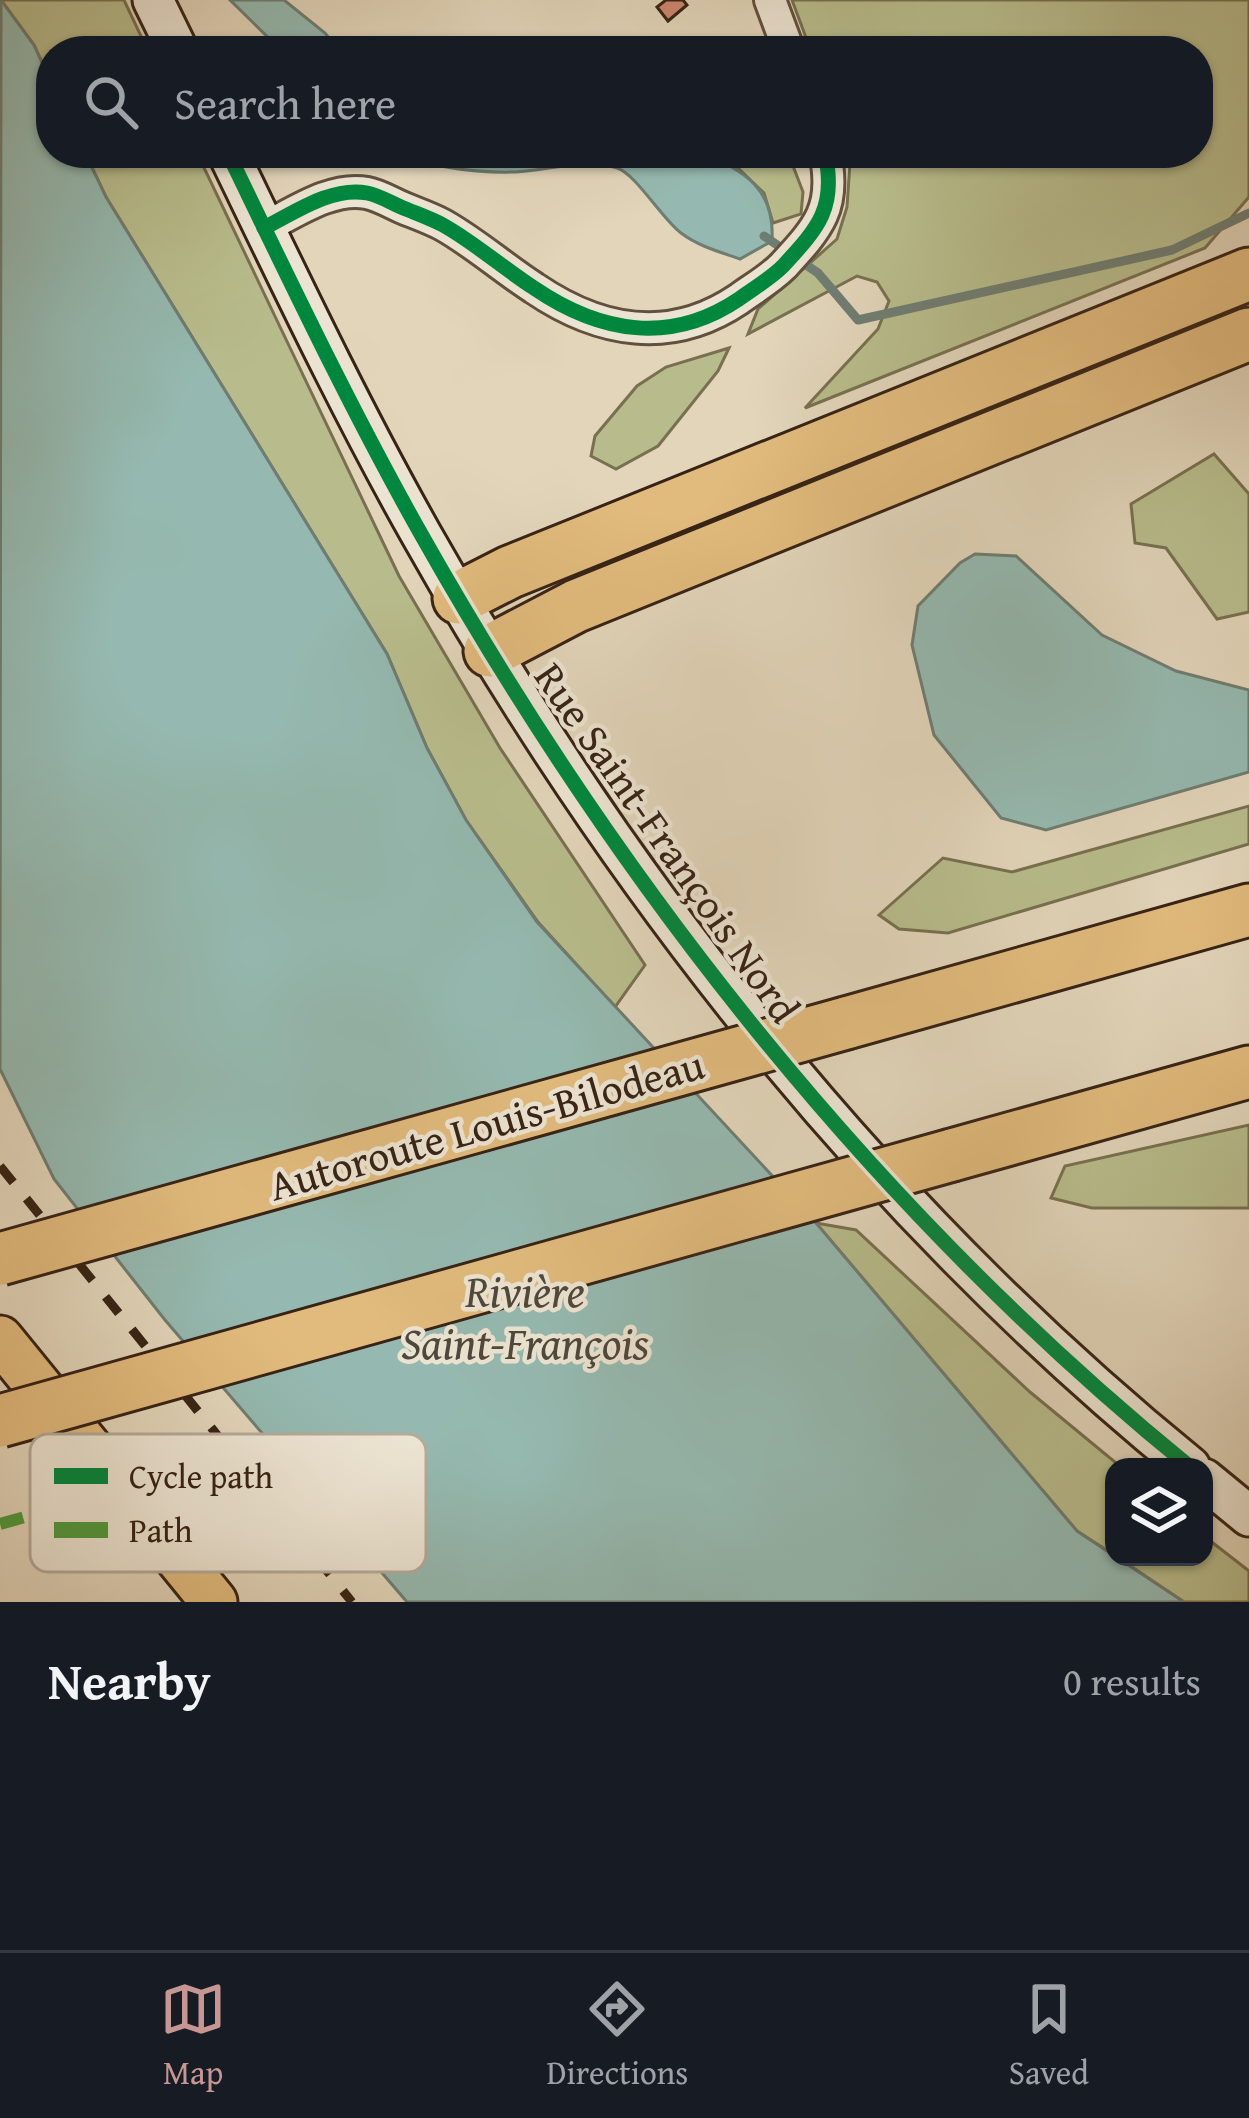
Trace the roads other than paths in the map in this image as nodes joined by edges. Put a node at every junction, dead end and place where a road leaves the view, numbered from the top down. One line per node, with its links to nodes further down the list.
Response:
1 (153, 0): 3 (street)
2 (770, 0): 4 (street)
3 (171, 36)
4 (783, 36)
5 (235, 168): 7 (street, Rue Saint-François Nord)
6 (828, 168): 7 (street)
7 (264, 227): 10 (street, Rue Saint-François Nord)
8 (1249, 274): 10 (highway)
9 (1249, 334): 11 (highway)
10 (459, 598): 11 (street, Rue Saint-François Nord)
11 (490, 651): 18 (street, Rue Saint-François Nord)
12 (1249, 910): 14 (highway, Autoroute Louis-Bilodeau, bridge)
13 (1249, 1072): 16 (highway, bridge)
14 (0, 1259)
15 (0, 1339): 17 (main road)
16 (0, 1421)
17 (77, 1434)
18 (1222, 1492)
19 (190, 1572): 20 (main road)
20 (214, 1602)

